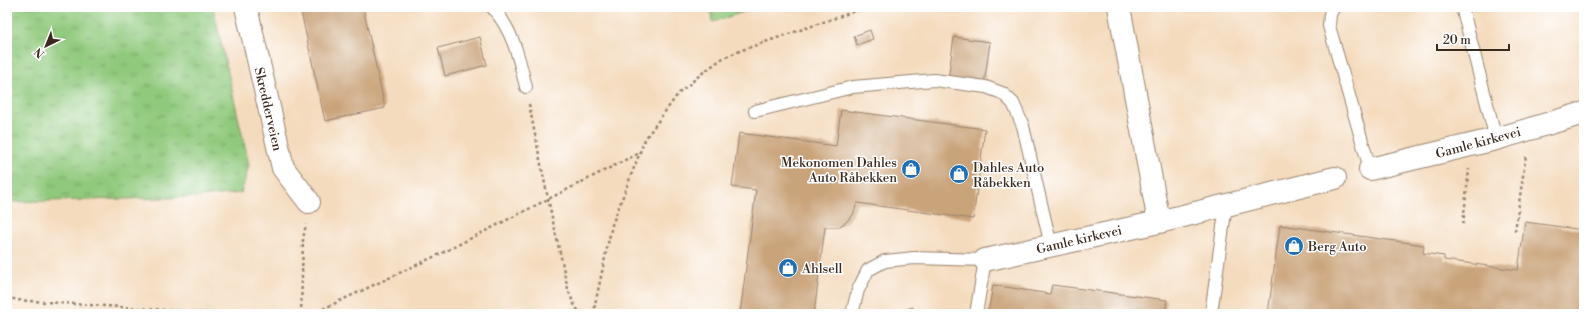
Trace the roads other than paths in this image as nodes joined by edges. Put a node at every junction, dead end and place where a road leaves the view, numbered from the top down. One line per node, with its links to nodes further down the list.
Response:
1 (246, 7): 12 (street, Skredderveien)
2 (492, 7): 6 (lane)
3 (1119, 7): 14 (street)
4 (1334, 7): 10 (lane)
5 (1462, 7): 9 (lane)
6 (526, 87)
7 (755, 111): 15 (lane)
8 (1584, 112): 9 (street, Gamle kirkevei)
9 (1496, 139): 10 (street, Gamle kirkevei)
10 (1370, 169)
11 (1335, 178): 13 (street, Gamle kirkevei)
12 (309, 202)
13 (1226, 205): 14 (street, Gamle kirkevei); 19 (lane)
14 (1159, 222): 15 (street, Gamle kirkevei)
15 (1051, 246): 16 (street, Gamle kirkevei)
16 (985, 260): 17 (lane, Gamle kirkevei); 18 (lane)
17 (852, 314)
18 (976, 314)
19 (1211, 314)

